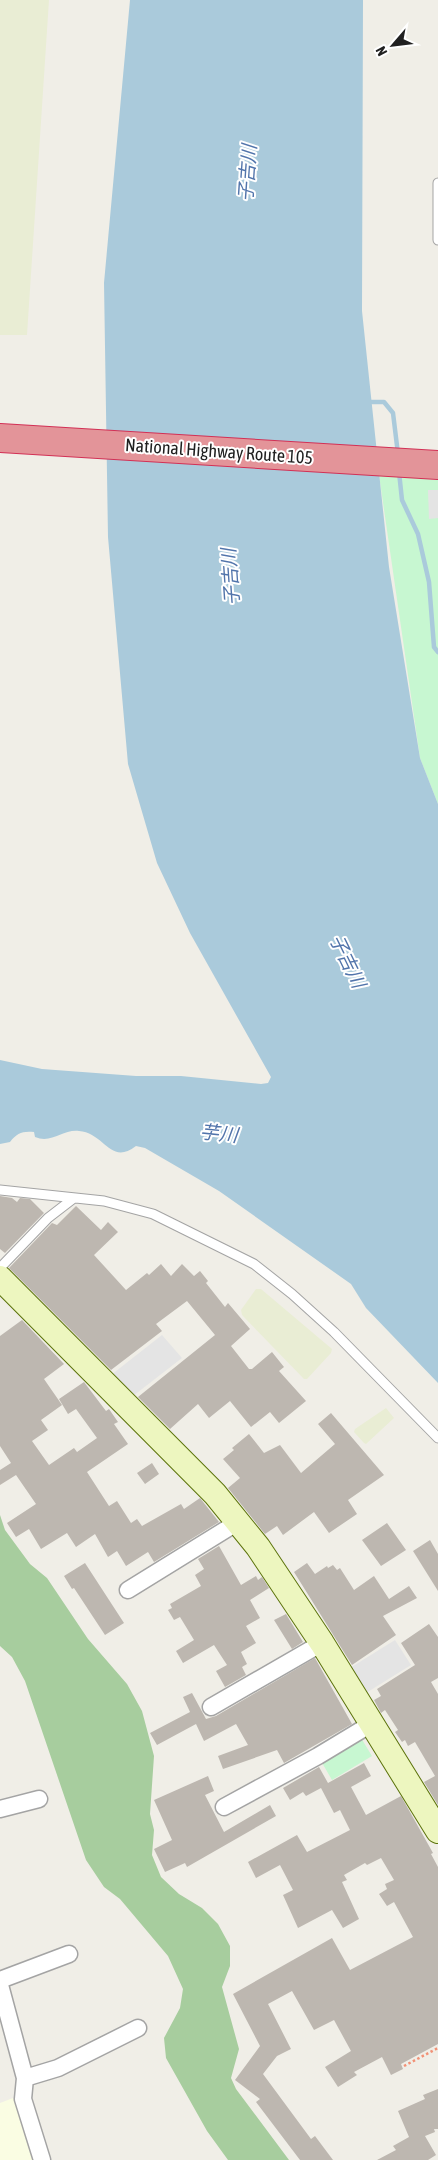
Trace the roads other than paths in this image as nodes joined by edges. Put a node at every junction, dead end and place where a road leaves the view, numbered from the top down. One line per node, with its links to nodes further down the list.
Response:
1 (438, 183): 2 (lane)
2 (438, 240)
3 (0, 438): 4 (highway, National Highway Route 105)
4 (438, 465)
5 (0, 1190): 6 (lane)
6 (74, 1198): 7 (lane); 9 (lane)
7 (0, 1268)
8 (0, 1278): 10 (street)
9 (438, 1438)
10 (238, 1522): 11 (street); 12 (street)
11 (128, 1590)
12 (322, 1643): 13 (street); 14 (street)
13 (212, 1708)
14 (371, 1724): 16 (street); 18 (street)
15 (39, 1799): 17 (street)
16 (224, 1807)
17 (0, 1809)
18 (438, 1831)
19 (70, 1954): 20 (street)
20 (0, 1980)
21 (0, 1985): 23 (street)
22 (138, 2028): 23 (street)
23 (25, 2078): 24 (street)
24 (42, 2160)

